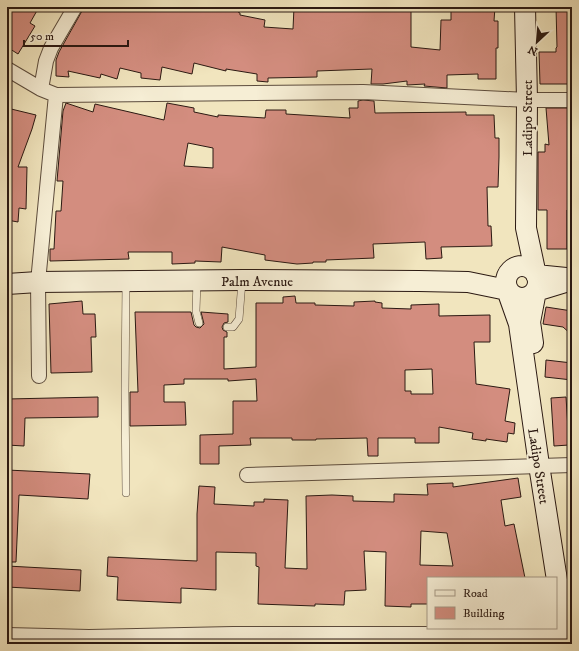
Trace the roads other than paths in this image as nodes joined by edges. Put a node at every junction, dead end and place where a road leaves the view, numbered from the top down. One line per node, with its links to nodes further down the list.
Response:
1 (75, 7): 4 (street)
2 (525, 7): 6 (main road, Ladipo Street)
3 (7, 68): 4 (street)
4 (40, 90): 5 (street)
5 (56, 95): 6 (street); 12 (street)
6 (527, 100): 7 (street); 8 (main road, Ladipo Street)
7 (572, 100)
8 (526, 228): 14 (main road, Ladipo Street); 15 (main road, Ladipo Street)
9 (572, 279): 15 (main road)
10 (242, 280): 11 (main road, Palm Avenue); 14 (main road, Palm Avenue); 18 (lane)
11 (197, 281): 13 (main road, Palm Avenue); 17 (lane)
12 (38, 282): 13 (main road, Palm Avenue); 16 (main road, Palm Avenue); 19 (street)
13 (126, 282): 23 (lane)
14 (507, 282): 15 (main road); 15 (main road, Palm Avenue); 20 (main road, Ladipo Street)
15 (536, 283): 20 (main road, Ladipo Street)
16 (7, 284)
17 (199, 323)
18 (227, 327)
19 (40, 376)
20 (543, 465): 21 (street); 22 (street); 24 (main road, Ladipo Street)
21 (572, 465)
22 (247, 475)
23 (126, 493)
24 (569, 633): 25 (street)
25 (7, 635)

